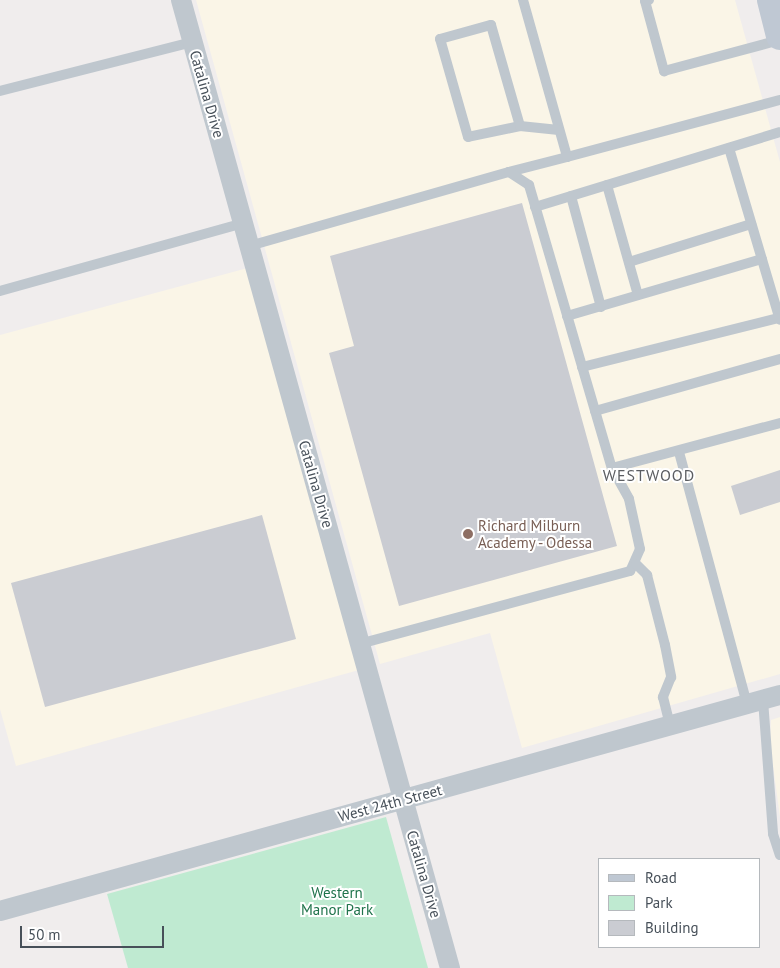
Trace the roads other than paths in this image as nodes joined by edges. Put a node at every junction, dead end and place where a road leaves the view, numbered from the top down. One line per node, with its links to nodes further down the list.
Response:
1 (181, 0): 7 (street, Catalina Drive)
2 (523, 0): 11 (lane)
3 (649, 0): 6 (lane)
4 (770, 0): 5 (main road)
5 (780, 36)
6 (780, 40)
7 (192, 42): 8 (lane); 19 (street, Catalina Drive)
8 (0, 91)
9 (780, 100): 14 (lane)
10 (520, 126): 10 (lane); 11 (lane)
11 (559, 130): 14 (lane)
12 (780, 132): 13 (lane)
13 (729, 148): 16 (lane); 20 (lane)
14 (567, 157): 15 (lane)
15 (509, 172): 18 (lane); 21 (lane)
16 (607, 185): 17 (lane); 23 (lane)
17 (571, 196): 18 (lane); 26 (lane)
18 (535, 207): 27 (lane)
19 (243, 222): 21 (street, Catalina Drive); 24 (lane)
20 (751, 224): 22 (lane); 23 (lane)
21 (249, 246): 36 (street, Catalina Drive)
22 (762, 259): 25 (lane); 28 (lane)
23 (629, 262): 25 (lane)
24 (0, 291)
25 (638, 295): 26 (lane)
26 (601, 306): 27 (lane)
27 (567, 316): 30 (lane)
28 (780, 319): 30 (lane)
29 (780, 359): 31 (lane)
30 (582, 367): 31 (lane)
31 (595, 411): 34 (lane)
32 (780, 423): 33 (lane)
33 (679, 452): 34 (lane); 37 (lane)
34 (612, 468): 35 (lane)
35 (636, 564): 36 (lane); 38 (lane)
36 (360, 644): 39 (street, Catalina Drive)
37 (763, 700): 38 (street, West 24th Street); 40 (lane)
38 (670, 726): 39 (street, West 24th Street)
39 (403, 800): 41 (street, West 24th Street); 42 (street, Catalina Drive)
40 (780, 855)
41 (0, 911)
42 (450, 968)

